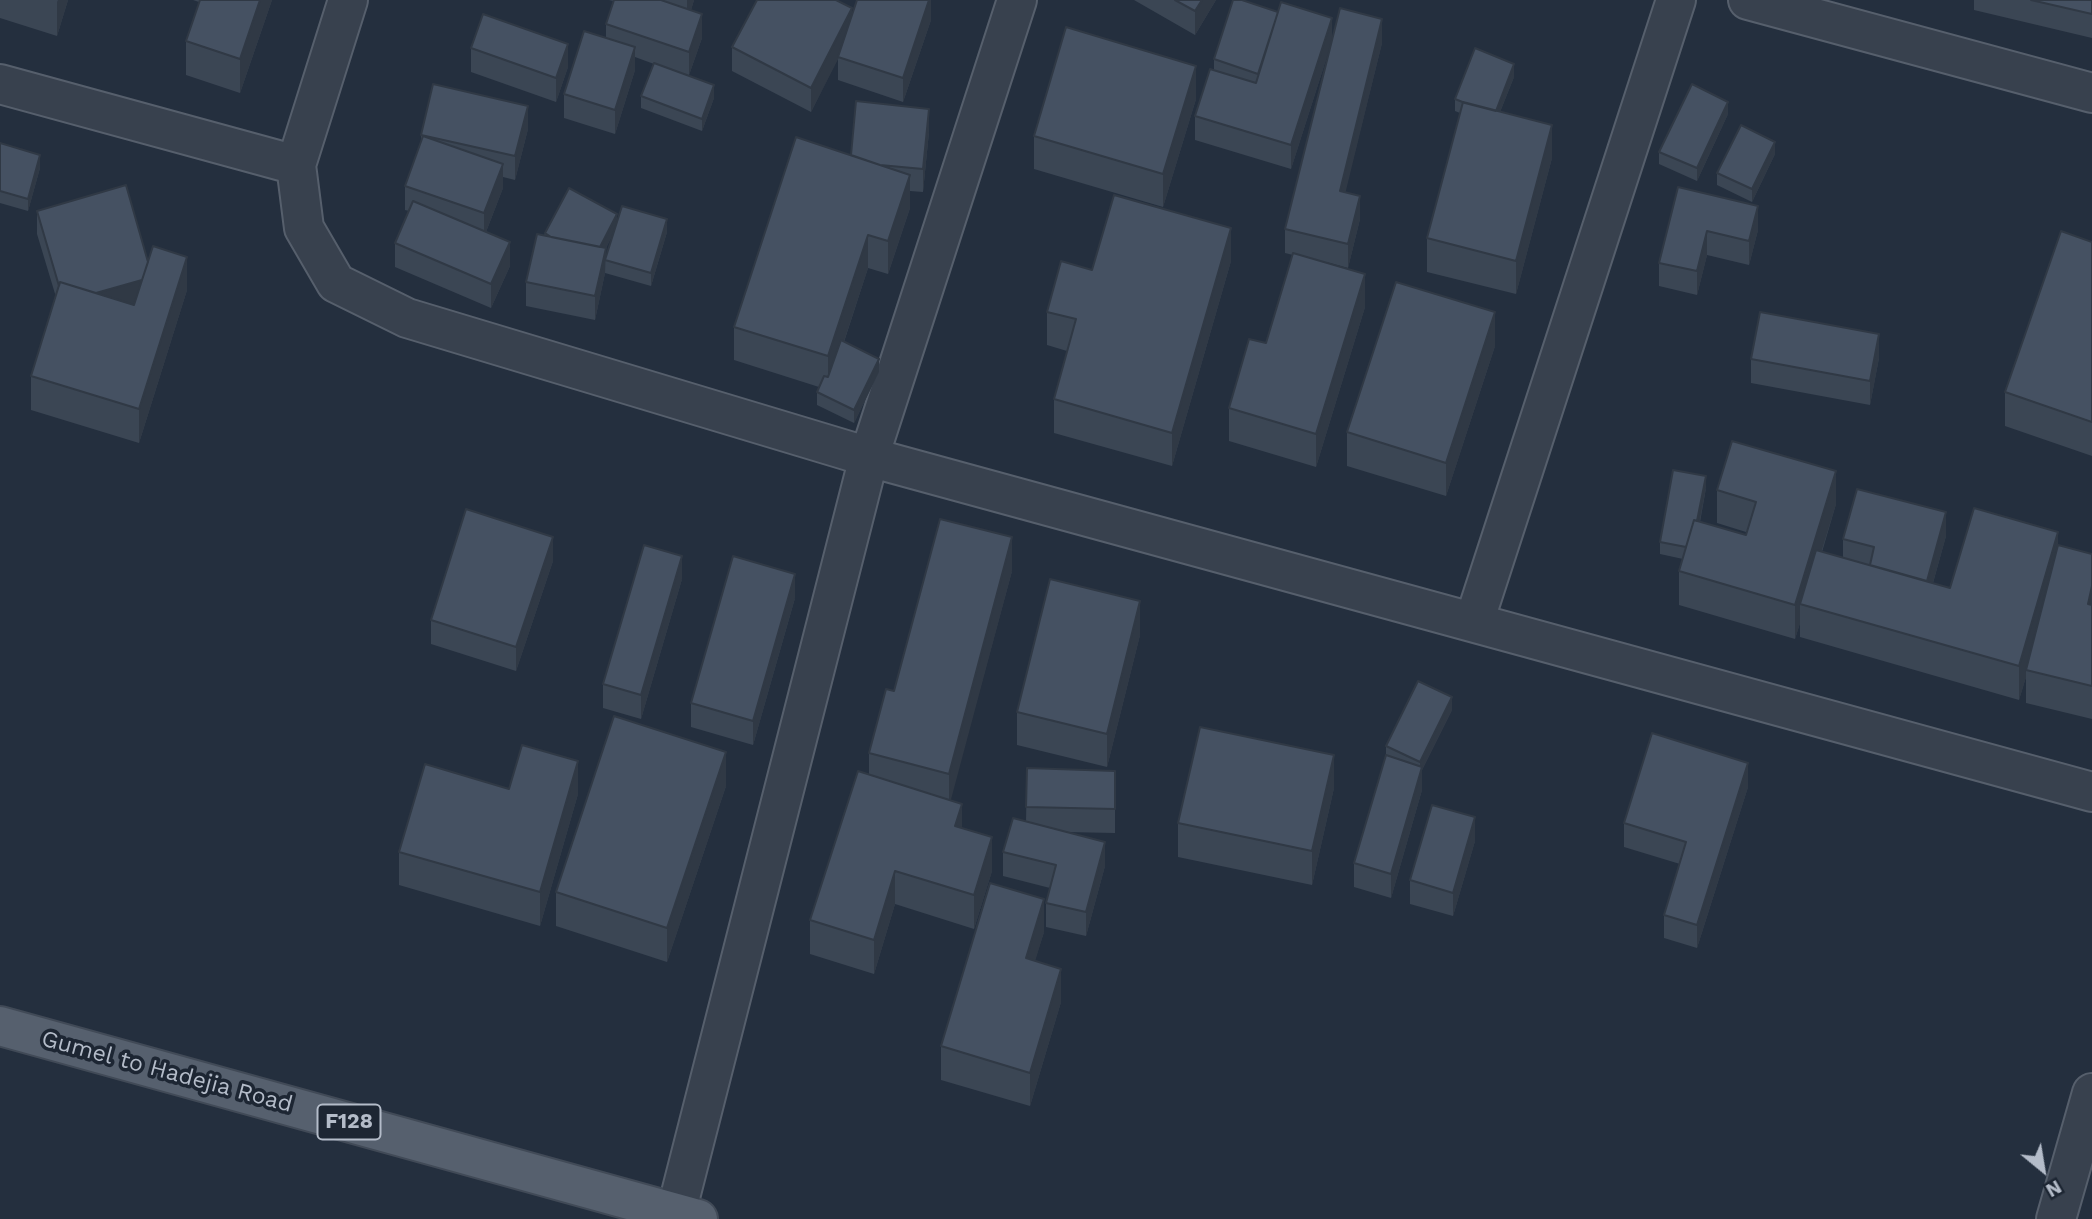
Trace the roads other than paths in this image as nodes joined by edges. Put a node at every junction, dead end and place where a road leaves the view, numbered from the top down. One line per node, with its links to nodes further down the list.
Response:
1 (348, 0): 7 (street)
2 (1017, 0): 8 (street)
3 (1676, 0): 9 (street)
4 (1748, 0): 6 (street)
5 (0, 84): 7 (street)
6 (2092, 93)
7 (296, 165): 8 (street)
8 (869, 457): 9 (street); 13 (street)
9 (1474, 622): 10 (street)
10 (2092, 792)
11 (0, 1026): 13 (main road, Gumel to Hadejia Road / F128)
12 (2092, 1093): 14 (street)
13 (687, 1216)
14 (2056, 1219)

